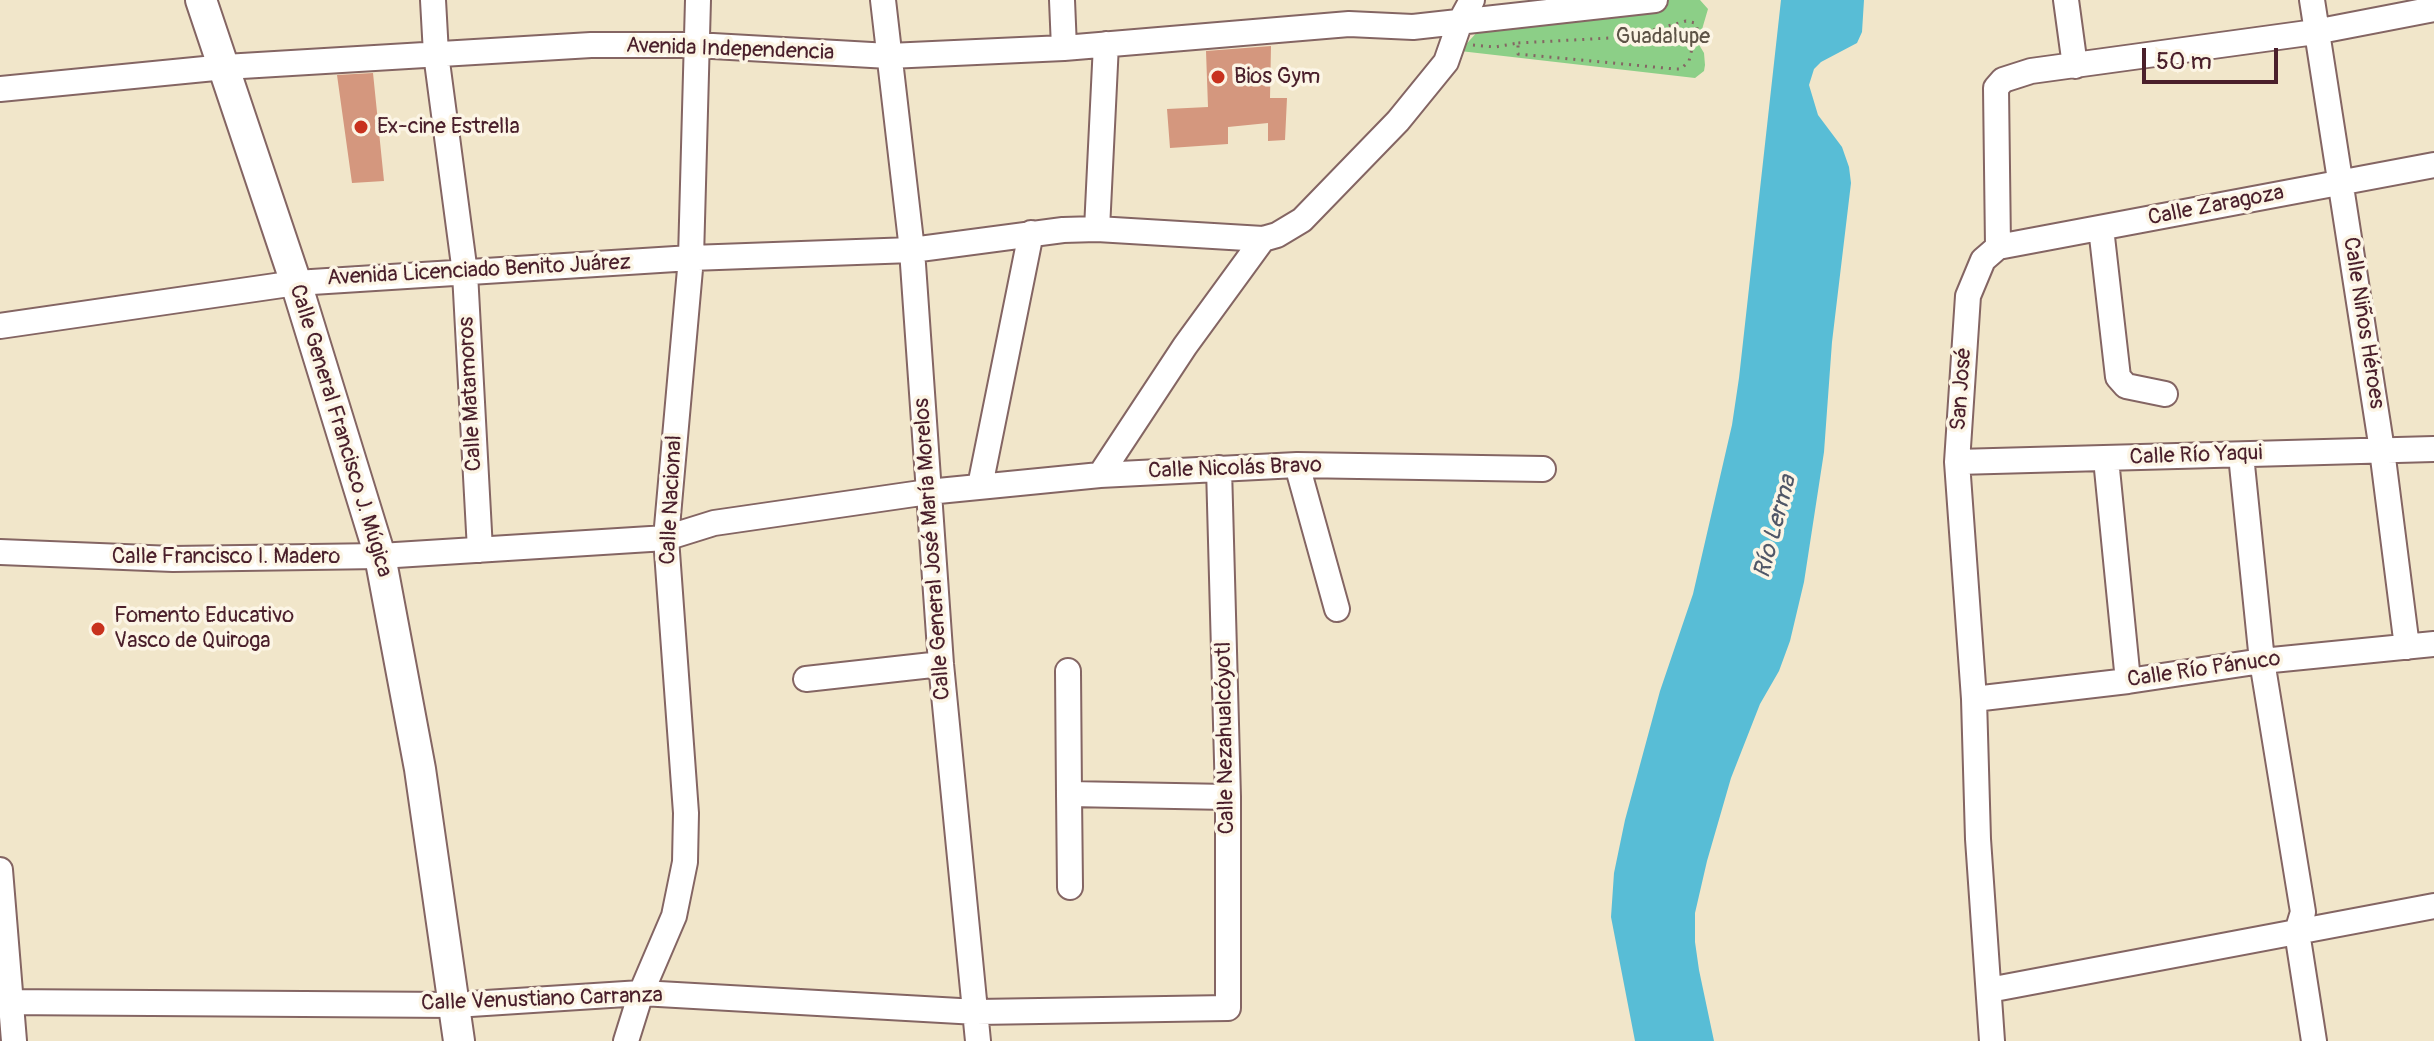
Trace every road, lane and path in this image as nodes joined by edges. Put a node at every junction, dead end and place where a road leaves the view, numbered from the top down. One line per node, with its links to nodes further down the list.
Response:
1 (201, 0): 21 (main road, Calle General Francisco J. Múgica)
2 (433, 0): 17 (street, Calle Matamoros)
3 (698, 0): 15 (street, Calle Nacional)
4 (883, 0): 18 (street, Calle General José María Morelos)
5 (1062, 0): 16 (street)
6 (1472, 0): 11 (street)
7 (1655, 0): 11 (street, Avenida Independencia)
8 (2066, 0): 20 (street)
9 (2312, 0): 12 (street, Calle Niños Héroes)
10 (2434, 9): 12 (street)
11 (1460, 22): 14 (street, Avenida Independencia); 19 (street)
12 (2315, 32): 20 (street); 24 (street, Calle Niños Héroes)
13 (1518, 43): 13 (path); 19 (path)
14 (1106, 44): 16 (street, Avenida Independencia); 26 (street)
15 (695, 45): 17 (street, Avenida Independencia); 18 (street, Avenida Independencia); 31 (street, Calle Nacional)
16 (1064, 48): 18 (street, Avenida Independencia)
17 (436, 54): 21 (street, Avenida Independencia); 32 (street, Calle Matamoros)
18 (889, 56): 30 (street, Calle General José María Morelos)
19 (1446, 62): 28 (street)
20 (2075, 66): 29 (street)
21 (225, 67): 22 (street, Avenida Independencia); 33 (main road, Calle General Francisco J. Múgica)
22 (0, 89)
23 (2434, 165): 24 (street, Calle Zaragoza)
24 (2341, 183): 25 (street, Calle Zaragoza); 37 (street, Calle Niños Héroes)
25 (2101, 228): 29 (street, Calle Zaragoza); 35 (street)
26 (1097, 229): 27 (street, Avenida Licenciado Benito Juárez); 28 (street, Avenida Licenciado Benito Juárez)
27 (1031, 233): 30 (street, Avenida Licenciado Benito Juárez); 45 (street)
28 (1263, 239): 44 (street)
29 (1998, 247): 40 (street, San José)
30 (912, 250): 31 (street, Avenida Licenciado Benito Juárez); 46 (street, Calle General José María Morelos)
31 (691, 258): 32 (street, Avenida Licenciado Benito Juárez); 47 (street, Calle Nacional)
32 (465, 273): 33 (street, Avenida Licenciado Benito Juárez); 48 (street, Calle Matamoros)
33 (296, 283): 34 (street, Avenida Licenciado Benito Juárez); 50 (main road, Calle General Francisco J. Múgica)
34 (0, 326)
35 (2165, 394)
36 (2434, 449): 37 (street, Calle Río Yaqui)
37 (2382, 450): 38 (street, Calle Río Yaqui); 53 (street, Calle Niños Héroes)
38 (2241, 455): 39 (street, Calle Río Yaqui); 54 (street)
39 (2106, 459): 40 (street, Calle Río Yaqui); 58 (street)
40 (1957, 462): 59 (street, San José)
41 (1297, 465): 42 (street, Calle Nicolás Bravo); 43 (street, Calle Nicolás Bravo); 51 (street)
42 (1219, 468): 44 (street, Calle Nicolás Bravo); 61 (street, Calle Nezahualcóyotl)
43 (1543, 469)
44 (1100, 475): 45 (street, Calle Nicolás Bravo)
45 (980, 486): 46 (street, Calle Nicolás Bravo)
46 (928, 492): 47 (street, Calle Francisco I. Madero); 55 (street, Calle General José María Morelos)
47 (666, 538): 48 (street, Calle Francisco I. Madero); 67 (street, Calle Nacional)
48 (480, 550): 50 (street, Calle Francisco I. Madero)
49 (0, 552): 50 (street, Calle Francisco I. Madero)
50 (380, 556): 69 (main road, Calle General Francisco J. Múgica)
51 (1337, 609)
52 (2434, 644): 53 (street, Calle Río Pánuco)
53 (2407, 647): 54 (street, Calle Río Pánuco)
54 (2262, 661): 58 (street, Calle Río Pánuco); 65 (street)
55 (941, 664): 57 (street); 71 (street, Calle General José María Morelos)
56 (1068, 671): 60 (street)
57 (806, 679)
58 (2128, 681): 59 (street, Calle Río Pánuco)
59 (1974, 699): 66 (street, San José)
60 (1069, 794): 61 (street); 63 (street)
61 (1228, 797): 70 (street, Calle Nezahualcóyotl)
62 (0, 870): 68 (street)
63 (1070, 887)
64 (2434, 906): 65 (street)
65 (2297, 932): 66 (street); 77 (street)
66 (1989, 990): 76 (street, San José)
67 (641, 993): 69 (street, Calle Venustiano Carranza); 71 (street, Calle Venustiano Carranza); 74 (street, Calle Nacional)
68 (6, 1002): 69 (street, Calle Venustiano Carranza); 72 (street)
69 (455, 1005): 73 (main road, Calle General Francisco J. Múgica)
70 (1228, 1008): 71 (street, Calle Venustiano Carranza)
71 (977, 1012): 75 (street, Calle General José María Morelos)
72 (14, 1041)
73 (459, 1041)
74 (626, 1041)
75 (978, 1041)
76 (1992, 1041)
77 (2314, 1041)

